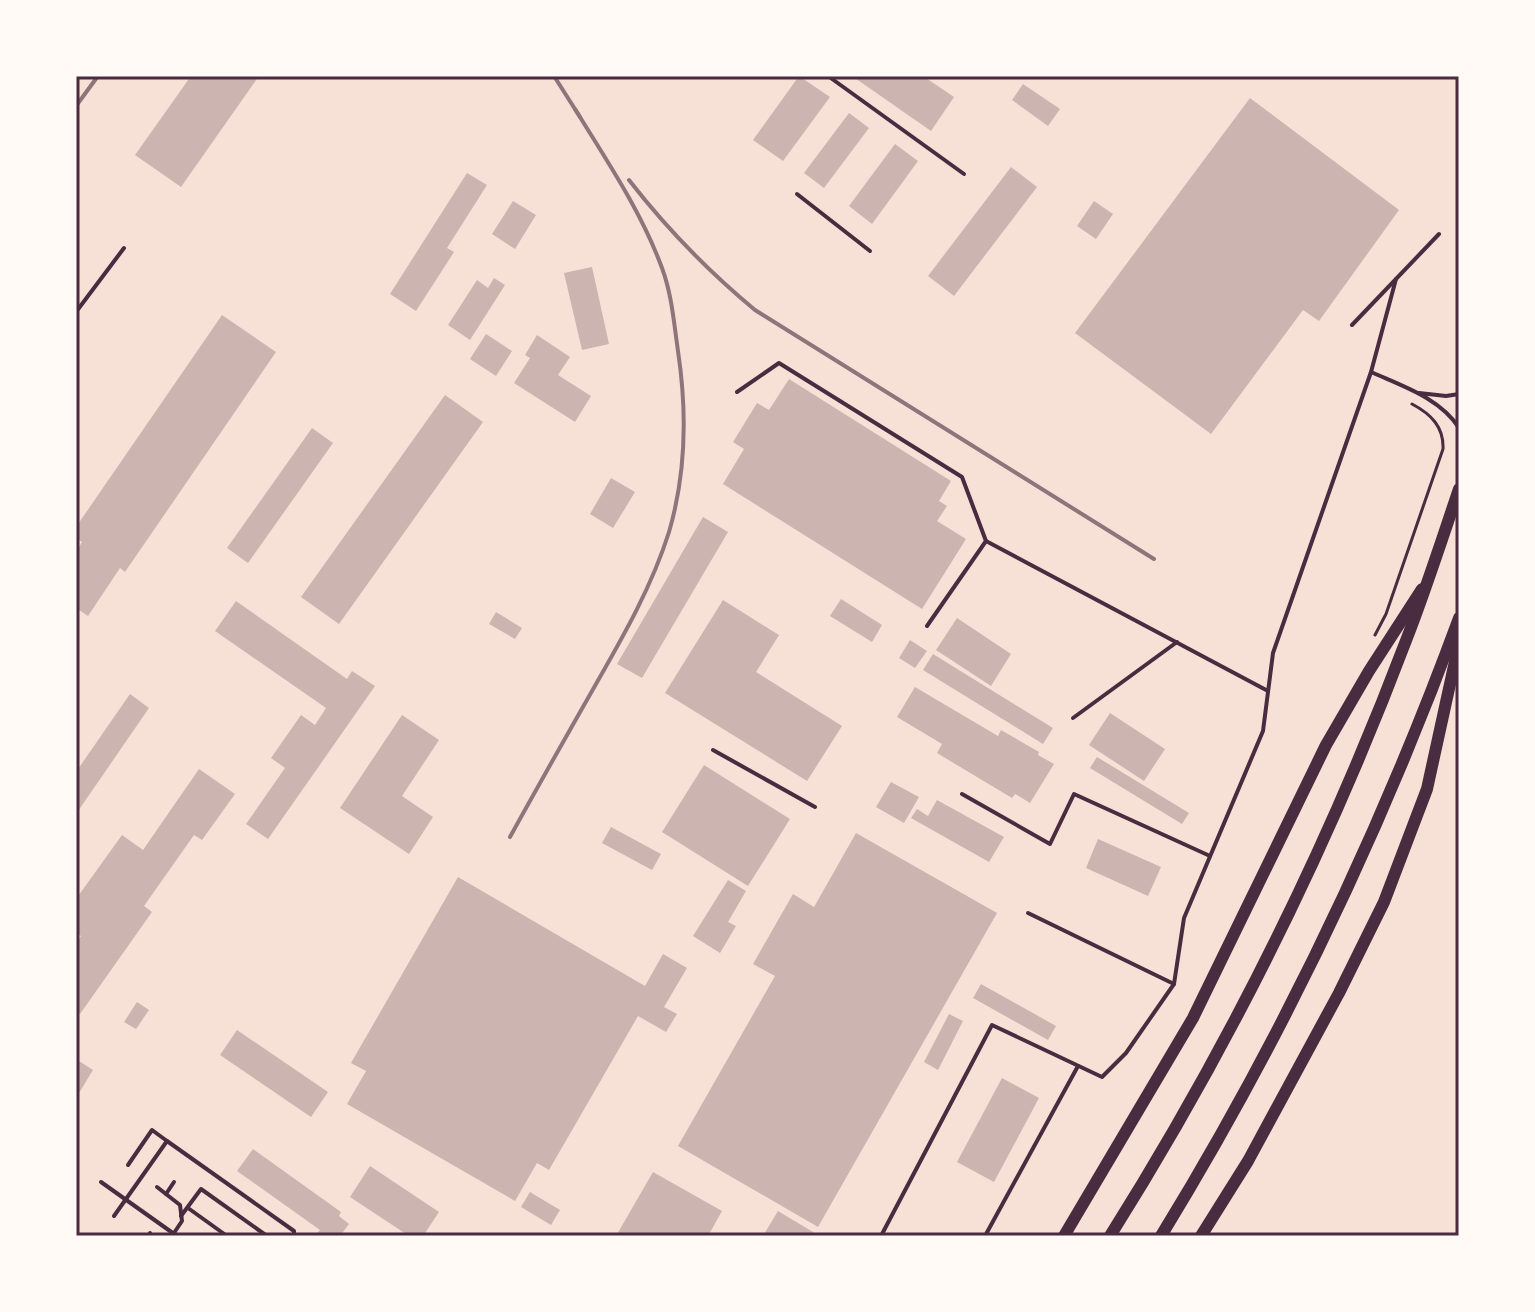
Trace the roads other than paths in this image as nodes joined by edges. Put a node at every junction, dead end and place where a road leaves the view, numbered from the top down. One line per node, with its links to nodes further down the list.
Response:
1 (828, 76): 2 (lane)
2 (964, 174)
3 (797, 194): 6 (lane)
4 (1439, 234): 7 (lane)
5 (124, 248): 8 (lane)
6 (870, 251)
7 (1396, 279): 9 (lane); 10 (lane)
8 (76, 312)
9 (1352, 325)
10 (1371, 372): 12 (lane); 22 (lane)
11 (737, 392): 16 (lane)
12 (1417, 392): 13 (lane); 14 (lane)
13 (1459, 394)
14 (1459, 428)
15 (1459, 489): 17 (main road)
16 (986, 541): 19 (lane); 20 (lane)
17 (1427, 580): 47 (main road); 48 (main road)
18 (1459, 618): 49 (main road)
19 (927, 626)
20 (1177, 642): 22 (lane); 23 (lane)
21 (1459, 643): 50 (main road)
22 (1268, 691): 27 (lane)
23 (1073, 718)
24 (713, 750): 26 (lane)
25 (962, 794): 27 (lane)
26 (815, 807)
27 (1210, 856): 29 (lane)
28 (1028, 913): 29 (lane)
29 (1174, 984): 30 (lane)
30 (1078, 1066): 45 (lane); 46 (lane)
31 (167, 1141): 32 (lane); 37 (lane); 44 (lane)
32 (128, 1165)
33 (101, 1182): 37 (lane)
34 (174, 1182): 36 (lane)
35 (157, 1187): 36 (lane)
36 (166, 1194): 40 (lane)
37 (126, 1199): 39 (lane); 41 (lane)
38 (188, 1208): 40 (lane); 42 (lane); 43 (lane)
39 (114, 1216)
40 (181, 1216): 41 (lane)
41 (175, 1234)
42 (227, 1236)
43 (267, 1236)
44 (294, 1236)
45 (881, 1236)
46 (985, 1236)
47 (1064, 1236)
48 (1110, 1236)
49 (1161, 1236)
50 (1201, 1236)

